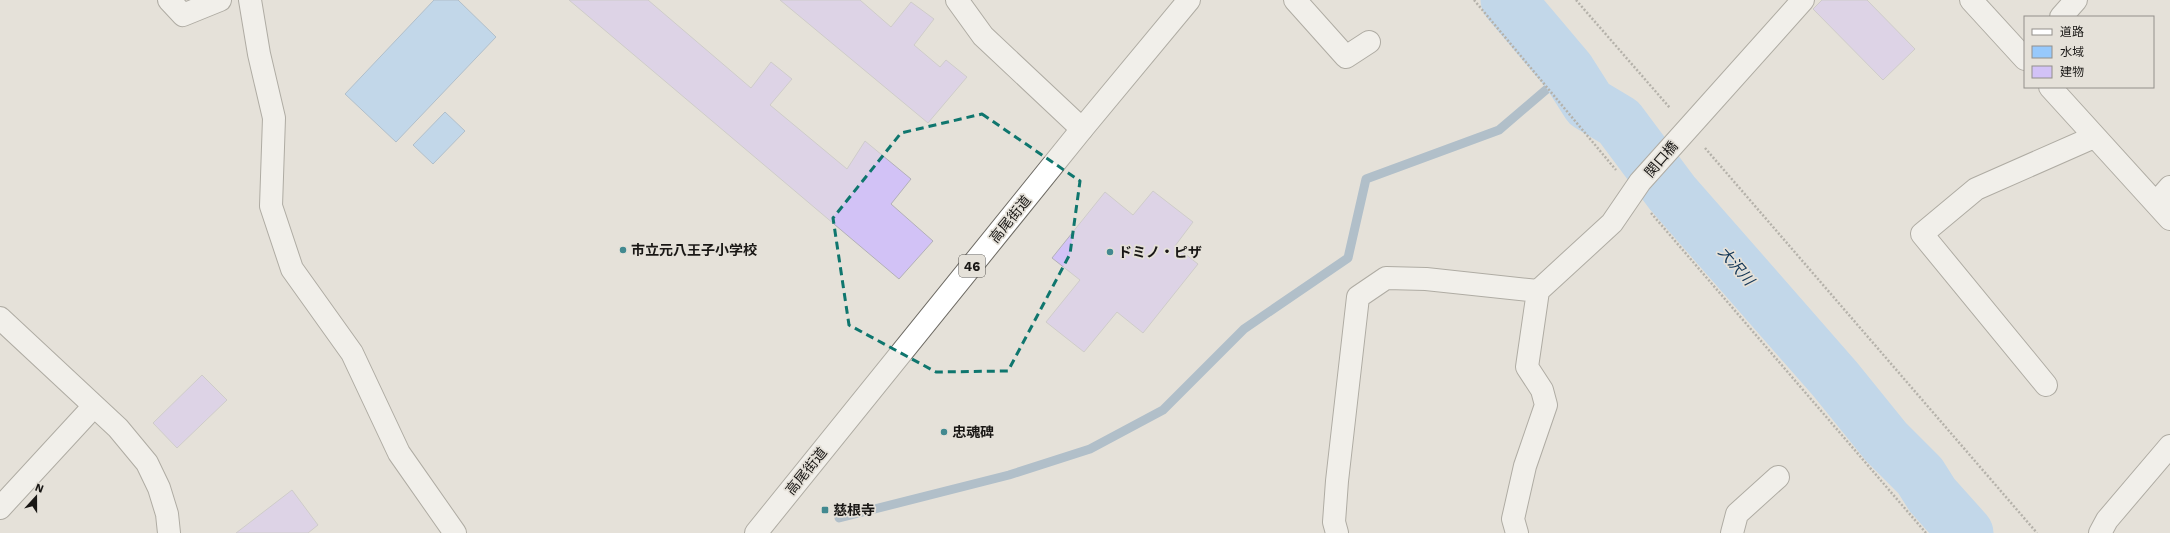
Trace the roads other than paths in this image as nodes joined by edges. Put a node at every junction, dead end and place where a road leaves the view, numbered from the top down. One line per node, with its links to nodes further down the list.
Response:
1 (168, 0): 2 (street)
2 (220, 0)
3 (250, 0): 27 (street)
4 (957, 0): 14 (street)
5 (1189, 0): 14 (street, 高尾街道 / 46)
6 (1295, 0): 11 (street)
7 (1803, 0): 19 (street, 関口橋)
8 (1971, 0): 12 (street)
9 (2076, 0): 10 (street)
10 (2062, 16)
11 (1369, 42)
12 (2024, 58)
13 (2051, 88): 15 (street)
14 (1082, 129): 28 (street, 高尾街道 / 46)
15 (2094, 137): 17 (street); 21 (street)
16 (2170, 187): 17 (street)
17 (2156, 203): 18 (street)
18 (2170, 219)
19 (1538, 291): 29 (street); 30 (street)
20 (0, 318): 22 (street)
21 (2046, 385)
22 (94, 406): 25 (street); 26 (street)
23 (2170, 446): 32 (street)
24 (1778, 477): 31 (street)
25 (0, 508)
26 (169, 533)
27 (455, 533)
28 (756, 533)
29 (1337, 533)
30 (1516, 533)
31 (1732, 533)
32 (2100, 533)

